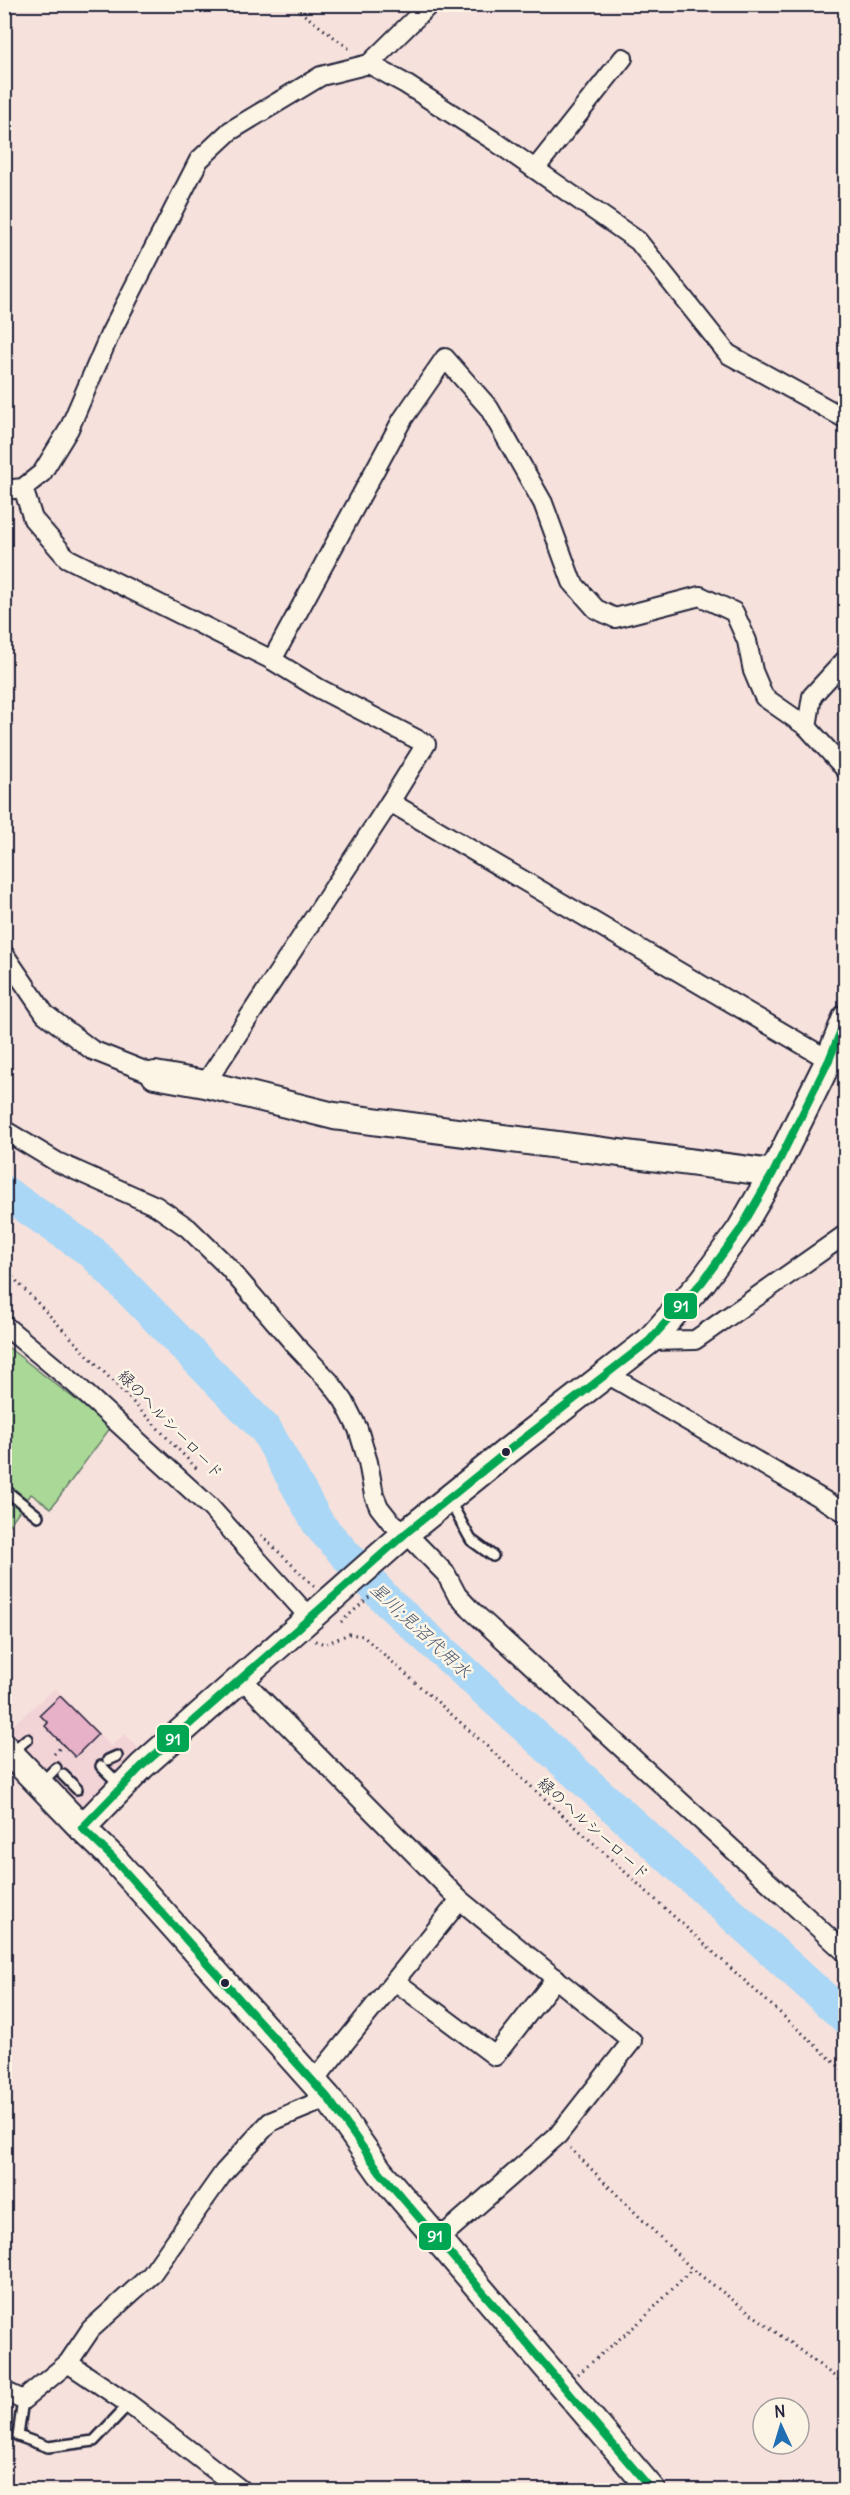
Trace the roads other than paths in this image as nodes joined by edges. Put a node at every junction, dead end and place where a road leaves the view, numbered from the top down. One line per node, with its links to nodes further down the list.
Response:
1 (430, 4): 3 (street)
2 (624, 58): 4 (street)
3 (369, 64): 4 (street); 6 (street)
4 (535, 169): 5 (street)
5 (846, 419)
6 (23, 488): 7 (street); 9 (street)
7 (4, 490)
8 (846, 659): 10 (street)
9 (272, 660): 10 (street); 12 (street)
10 (807, 727): 11 (street)
11 (846, 770)
12 (390, 802): 15 (street); 17 (street)
13 (4, 954): 16 (street)
14 (846, 1018): 15 (main road)
15 (829, 1060): 19 (main road)
16 (155, 1075): 17 (main road)
17 (205, 1084): 19 (main road)
18 (4, 1130): 28 (street)
19 (773, 1173): 22 (main road)
20 (846, 1234): 22 (street)
21 (4, 1325): 30 (street)
22 (649, 1341): 23 (main road)
23 (608, 1374): 25 (main road); 26 (street)
24 (4, 1489): 27 (lane)
25 (449, 1500): 28 (main road); 29 (lane)
26 (846, 1513)
27 (38, 1516)
28 (406, 1533): 30 (main road); 39 (street)
29 (493, 1556)
30 (313, 1630): 31 (main road)
31 (242, 1679): 35 (main road); 38 (street)
32 (14, 1746): 34 (main road)
33 (109, 1760): 35 (lane)
34 (53, 1775): 36 (lane); 37 (main road)
35 (122, 1786): 37 (main road)
36 (77, 1789)
37 (82, 1828): 42 (main road)
38 (460, 1900): 40 (street); 41 (street)
39 (846, 1953)
40 (556, 1978): 41 (street); 43 (street)
41 (395, 1981): 42 (street)
42 (320, 2090): 43 (main road); 44 (street)
43 (438, 2240): 49 (main road)
44 (68, 2363): 46 (street); 47 (street)
45 (4, 2391): 46 (street)
46 (23, 2400): 47 (lane)
47 (129, 2404): 48 (street)
48 (241, 2490)
49 (652, 2490)

